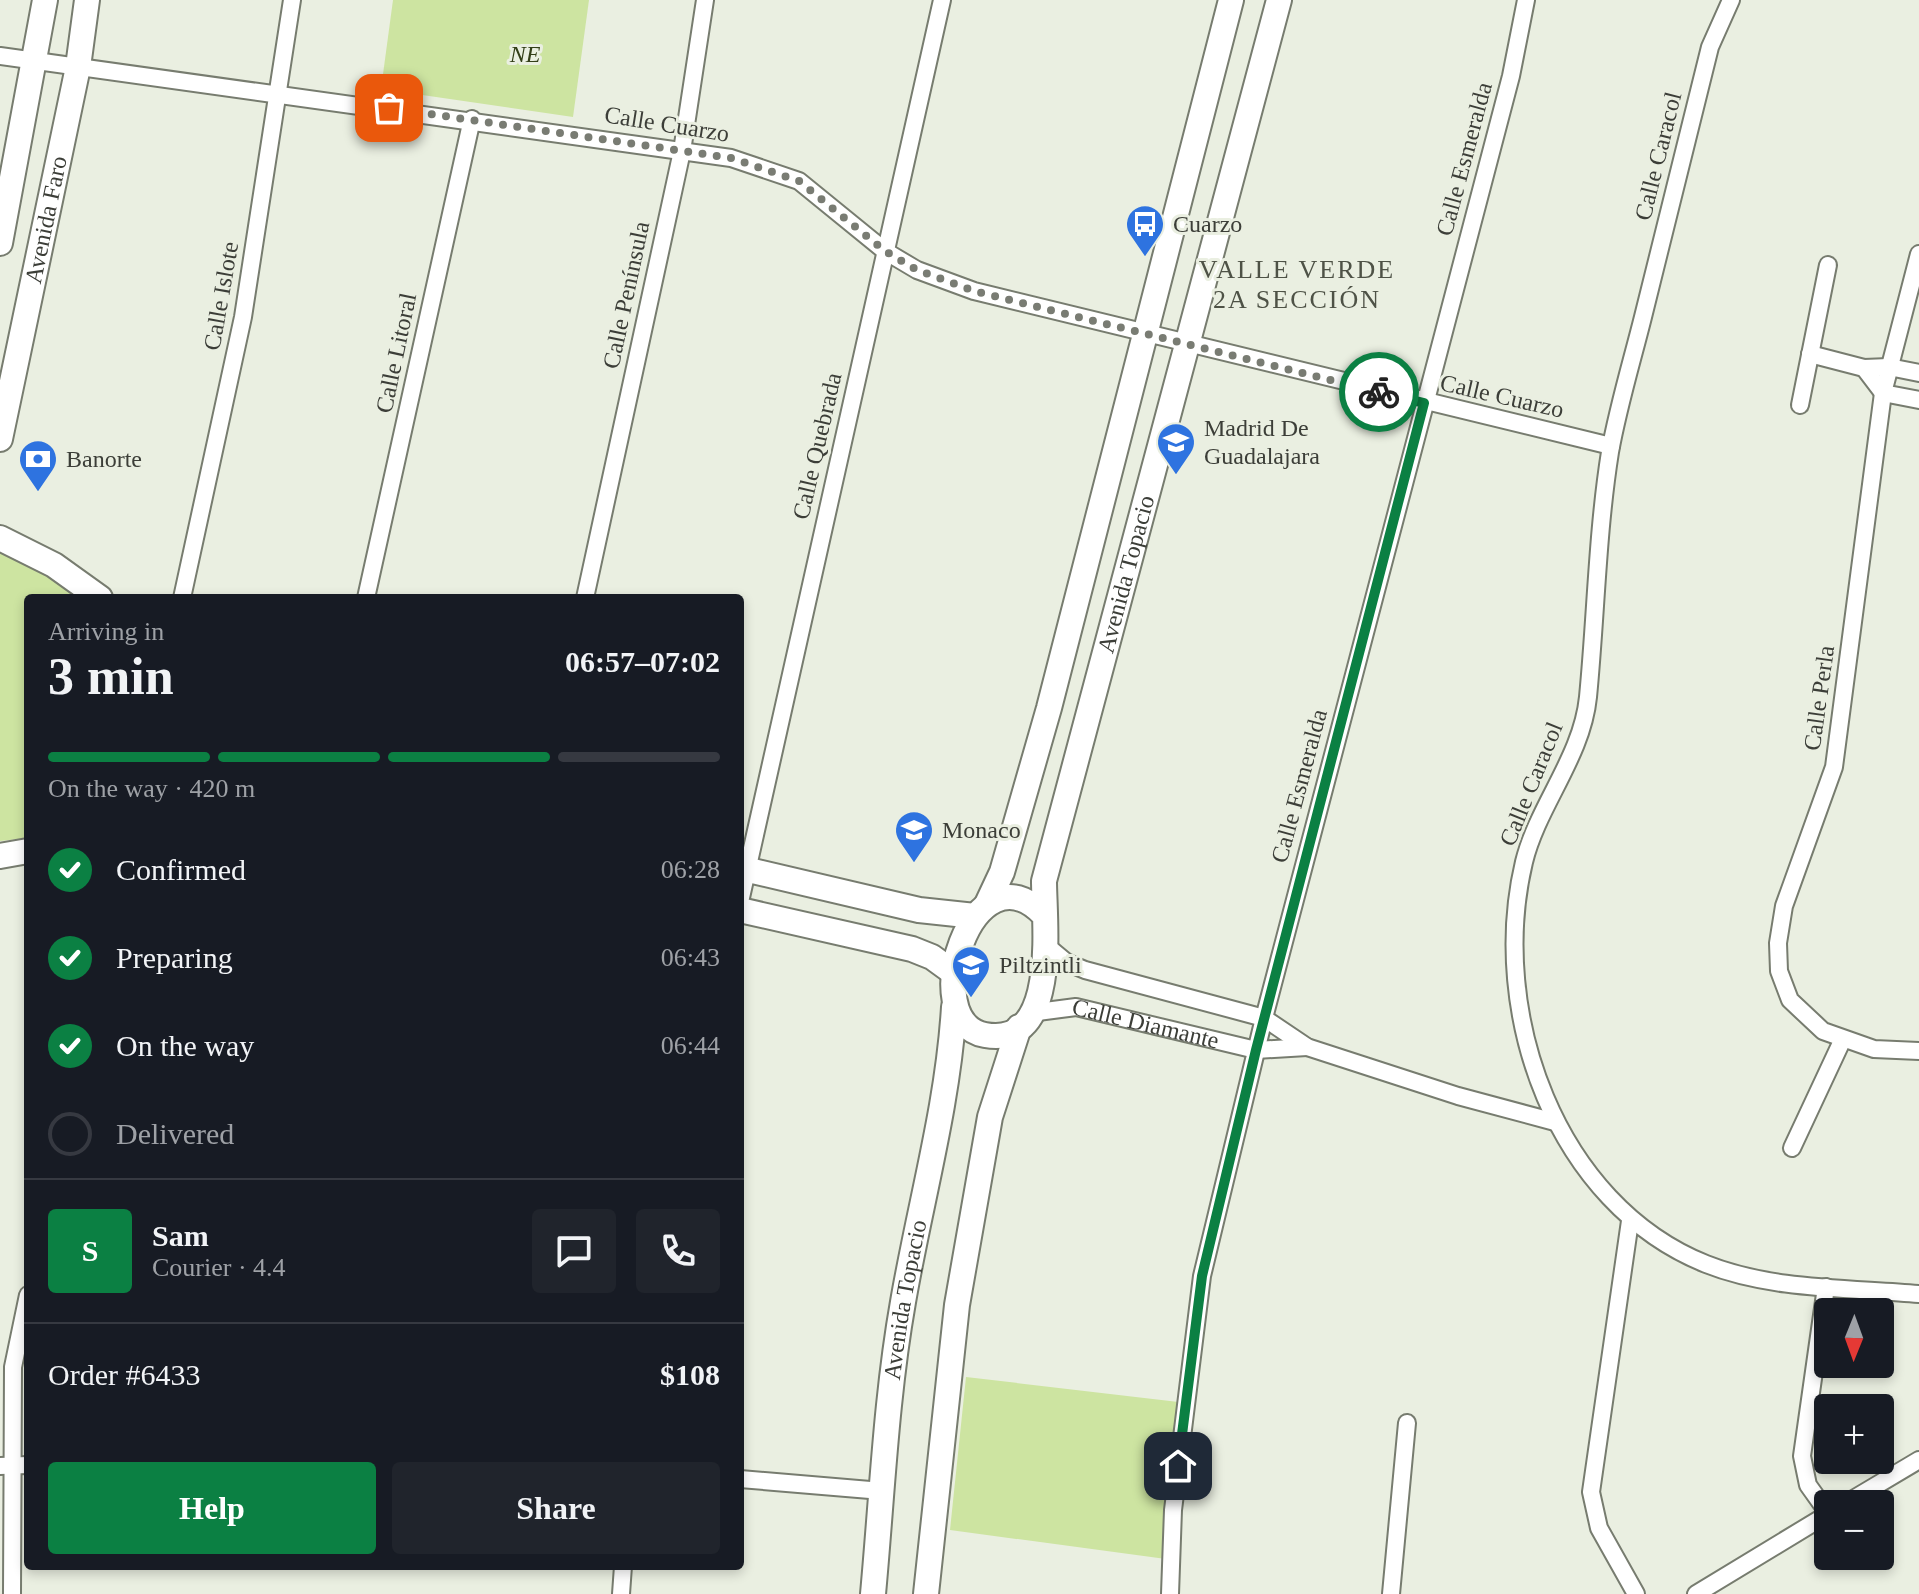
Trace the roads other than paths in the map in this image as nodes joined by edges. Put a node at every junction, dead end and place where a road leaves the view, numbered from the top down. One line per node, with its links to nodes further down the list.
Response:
1 (45, 0): 11 (street, Avenida Faro)
2 (87, 0): 12 (street, Avenida Faro)
3 (292, 0): 13 (street, Calle Islote)
4 (705, 0): 15 (street, Calle Península)
5 (942, 0): 17 (street, Calle Quebrada)
6 (1231, 0): 20 (street, Avenida Topacio)
7 (1279, 0): 21 (street, Avenida Topacio)
8 (1526, 0): 28 (street, Calle Esmeralda)
9 (1731, 0): 31 (street, Calle Caracol)
10 (0, 56): 11 (street, Calle Cuarzo)
11 (36, 61): 12 (street, Calle Cuarzo); 16 (street, Avenida Faro)
12 (78, 67): 13 (street, Calle Cuarzo); 30 (street, Avenida Faro)
13 (279, 94): 14 (street, Calle Cuarzo); 34 (street, Calle Islote)
14 (472, 119): 15 (street, Calle Cuarzo); 35 (street, Calle Litoral)
15 (682, 151): 17 (street, Calle Cuarzo); 36 (street, Calle Península)
16 (0, 243)
17 (885, 251): 20 (street, Calle Cuarzo); 39 (street, Calle Quebrada)
18 (1919, 254): 23 (street, Calle Perla)
19 (1828, 265): 22 (street)
20 (1146, 336): 21 (street, Calle Cuarzo); 40 (street, Avenida Topacio)
21 (1185, 345): 28 (street, Calle Cuarzo); 42 (street, Avenida Topacio)
22 (1810, 354): 24 (street); 29 (street)
23 (1889, 367): 24 (street); 25 (street); 26 (street, Calle Perla)
24 (1864, 368): 26 (street)
25 (1919, 373)
26 (1883, 393): 27 (street); 48 (street, Calle Perla)
27 (1919, 400)
28 (1424, 403): 31 (street, Calle Cuarzo); 46 (street, Calle Esmeralda)
29 (1800, 405)
30 (0, 439)
31 (1611, 446): 52 (street, Calle Caracol)
32 (0, 538): 33 (street)
33 (94, 594)
34 (183, 594)
35 (367, 594)
36 (586, 594)
37 (24, 852): 38 (street)
38 (0, 856)
39 (744, 869): 40 (street)
40 (981, 910): 42 (street); 44 (street)
41 (744, 911): 44 (street)
42 (1044, 915): 43 (street)
43 (1048, 947): 46 (street, Calle Diamante); 47 (street)
44 (954, 973): 45 (street)
45 (954, 1007): 47 (street); 63 (street, Avenida Topacio)
46 (1264, 1018): 49 (street, Calle Diamante); 50 (street, Calle Esmeralda)
47 (1025, 1020): 50 (street, Calle Diamante); 71 (street, Avenida Topacio)
48 (1842, 1041): 51 (street, Calle Perla); 53 (street)
49 (1307, 1047): 50 (street, Calle Diamante); 52 (street, Calle Diamante)
50 (1256, 1050): 72 (street, Calle Esmeralda)
51 (1919, 1051)
52 (1555, 1122): 54 (street, Calle Caracol)
53 (1792, 1148)
54 (1630, 1221): 55 (street, Calle Caracol); 73 (street)
55 (1826, 1287): 56 (street, Calle Caracol); 64 (street)
56 (1919, 1294)
57 (24, 1314): 60 (street)
58 (1407, 1423): 67 (street)
59 (1919, 1460): 62 (street)
60 (14, 1466): 68 (street)
61 (744, 1479): 63 (street)
62 (1869, 1490)
63 (882, 1491): 70 (street, Avenida Topacio)
64 (1814, 1494)
65 (1814, 1522): 74 (street)
66 (623, 1570): 69 (street)
67 (1392, 1592)
68 (12, 1594)
69 (621, 1594)
70 (873, 1594)
71 (926, 1594)
72 (1170, 1594)
73 (1636, 1594)
74 (1696, 1594)

